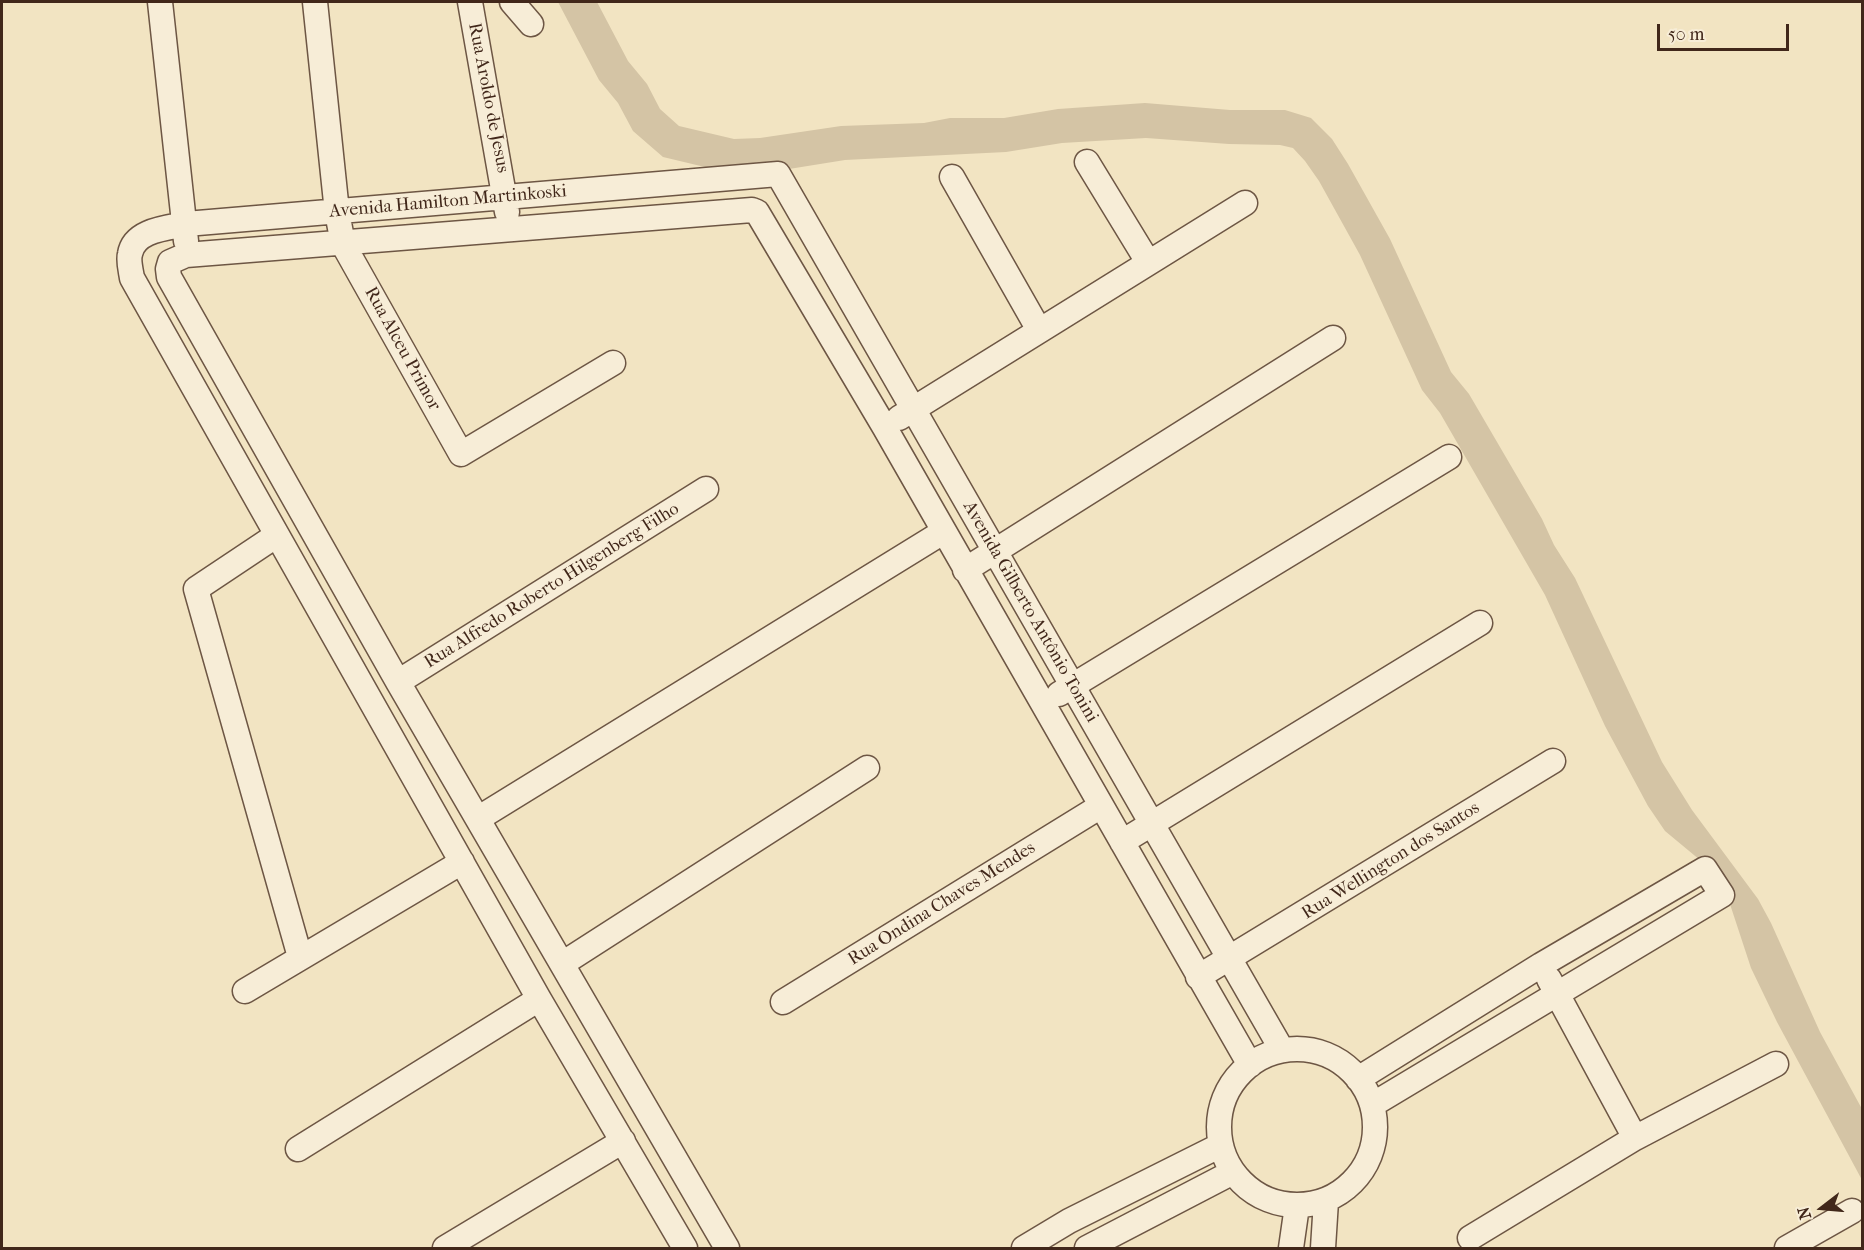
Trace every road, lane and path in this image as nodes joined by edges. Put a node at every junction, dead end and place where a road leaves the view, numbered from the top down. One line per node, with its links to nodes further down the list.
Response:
1 (160, 2): 13 (street)
2 (315, 2): 12 (street, Rua Alceu Primor)
3 (470, 2): 9 (street, Rua Aroldo de Jesus)
4 (512, 2): 5 (street)
5 (531, 24)
6 (1087, 162): 17 (street)
7 (778, 174): 9 (street, Avenida Hamilton Martinkoski); 21 (street, Avenida Gilberto Antônio Tonini)
8 (952, 177): 18 (street)
9 (506, 196): 12 (street, Avenida Hamilton Martinkoski); 14 (street, Rua Aroldo de Jesus)
10 (1245, 203): 17 (street)
11 (752, 210): 14 (street, Avenida Hamilton Martinkoski); 22 (street, Avenida Gilberto Antônio Tonini)
12 (337, 212): 13 (street, Avenida Hamilton Martinkoski); 15 (street, Rua Alceu Primor)
13 (186, 224): 16 (street); 26 (street, Avenida Hamilton Martinkoski)
14 (508, 230): 15 (street, Avenida Hamilton Martinkoski)
15 (343, 244): 16 (street, Avenida Hamilton Martinkoski); 20 (street, Rua Alceu Primor)
16 (178, 259): 30 (street)
17 (1148, 262): 18 (street)
18 (1039, 330): 21 (street)
19 (1333, 338): 27 (street)
20 (613, 363)
21 (913, 409): 22 (street); 27 (street, Avenida Gilberto Antônio Tonini)
22 (885, 428): 25 (street, Avenida Gilberto Antônio Tonini)
23 (1449, 457): 31 (street)
24 (706, 489): 30 (street, Rua Alfredo Roberto Hilgenberg Filho)
25 (943, 532): 28 (street, Avenida Gilberto Antônio Tonini); 36 (street)
26 (277, 535): 39 (street); 40 (street)
27 (994, 550): 28 (street); 31 (street, Avenida Gilberto Antônio Tonini)
28 (965, 570): 32 (street, Avenida Gilberto Antônio Tonini)
29 (1480, 623): 37 (street)
30 (398, 682): 36 (street)
31 (1072, 685): 32 (street); 37 (street, Avenida Gilberto Antônio Tonini)
32 (1044, 704): 35 (street, Avenida Gilberto Antônio Tonini)
33 (1553, 760): 41 (street, Rua Wellington dos Santos)
34 (867, 768): 42 (street)
35 (1101, 806): 38 (street, Avenida Gilberto Antônio Tonini); 48 (street, Rua Ondina Chaves Mendes)
36 (479, 818): 42 (street)
37 (1152, 824): 38 (street); 41 (street, Avenida Gilberto Antônio Tonini)
38 (1122, 842): 44 (street, Avenida Gilberto Antônio Tonini)
39 (462, 862): 40 (street); 47 (street)
40 (300, 957): 45 (street)
41 (1229, 961): 44 (street, Rua Wellington dos Santos); 49 (street, Avenida Gilberto Antônio Tonini)
42 (562, 964): 65 (street)
43 (1541, 964): 46 (street); 46 (street); 52 (street)
44 (1198, 977): 51 (street, Avenida Gilberto Antônio Tonini)
45 (245, 991)
46 (1557, 992): 53 (street); 54 (street)
47 (539, 999): 55 (street); 57 (street)
48 (783, 1002)
49 (1282, 1050): 51 (street); 52 (street)
50 (1776, 1064): 54 (street)
51 (1250, 1065): 56 (street)
52 (1359, 1079): 53 (street)
53 (1372, 1105): 59 (street)
54 (1635, 1138): 62 (street)
55 (623, 1141): 63 (street); 64 (street)
56 (1221, 1145): 58 (street); 66 (street)
57 (298, 1149)
58 (1233, 1173): 60 (street); 67 (street)
59 (1326, 1201): 60 (street); 69 (street)
60 (1297, 1206): 68 (street)
61 (1852, 1211): 70 (street)
62 (1470, 1238)
63 (445, 1248)
64 (685, 1248)
65 (727, 1248)
66 (1024, 1248)
67 (1087, 1248)
68 (1291, 1248)
69 (1323, 1248)
70 (1787, 1248)

